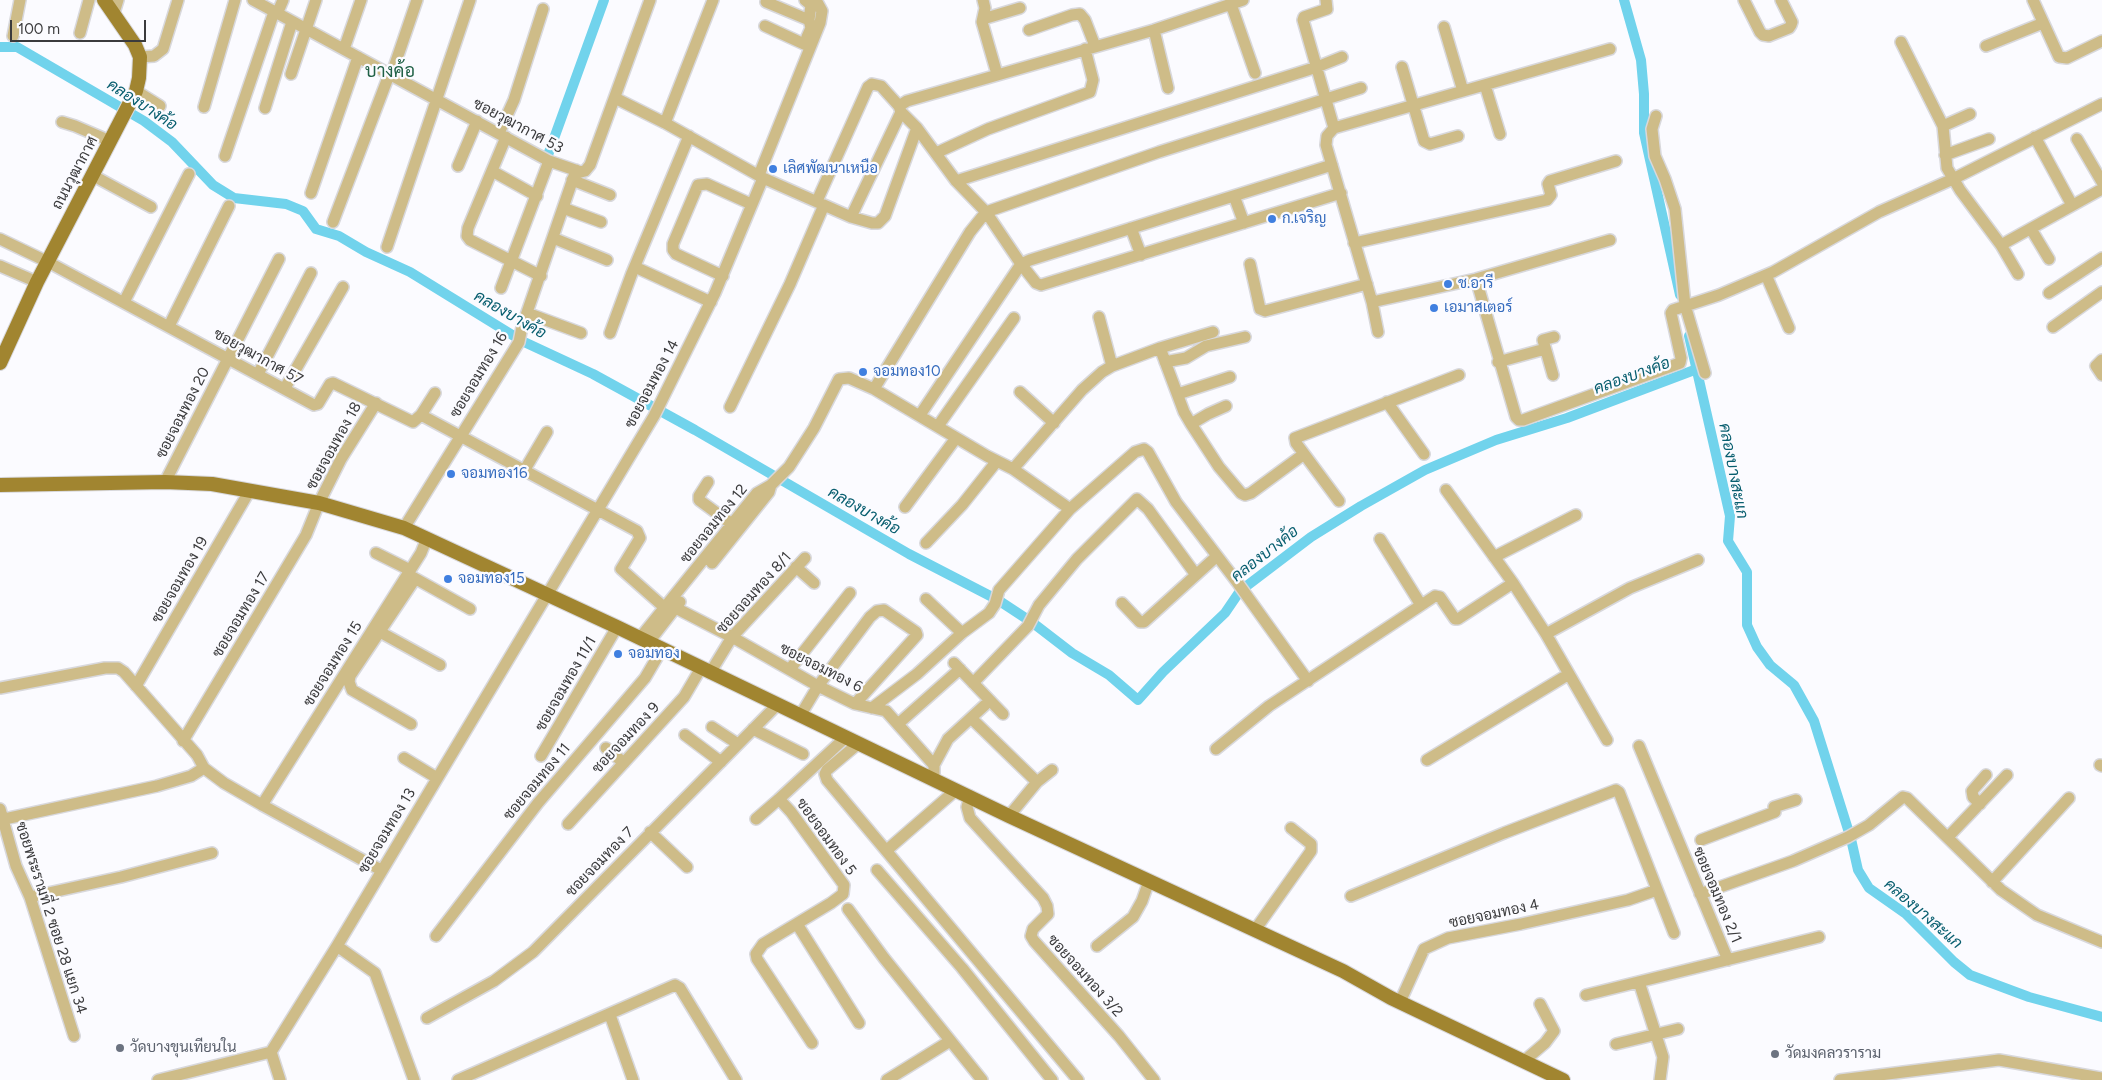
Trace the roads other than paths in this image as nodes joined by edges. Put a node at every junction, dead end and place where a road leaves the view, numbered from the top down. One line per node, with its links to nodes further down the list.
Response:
1 (20, 0): 38 (street)
2 (89, 0): 37 (street)
3 (104, 0): 24 (main road)
4 (178, 0): 46 (street)
5 (236, 0): 67 (street)
6 (253, 0): 27 (street, ซอยวุฒากาศ 53)
7 (283, 0): 27 (street)
8 (316, 0): 34 (street)
9 (361, 0): 44 (street)
10 (417, 0): 55 (street)
11 (470, 0): 62 (street)
12 (650, 0): 60 (street)
13 (713, 0): 74 (street)
14 (805, 0): 29 (street)
15 (816, 0): 49 (street, ซอยจอมทอง 14)
16 (983, 0): 28 (street)
17 (1243, 0): 23 (street)
18 (1326, 0): 50 (street)
19 (1744, 0): 20 (street)
20 (1781, 0)
21 (2033, 0): 31 (street)
22 (766, 2): 29 (street)
23 (1231, 4): 36 (street); 52 (street)
24 (116, 7): 46 (main road)
25 (1020, 8): 28 (street)
26 (543, 9): 79 (street)
27 (276, 13): 30 (street, ซอยวุฒากาศ 53); 88 (street)
28 (983, 19): 54 (street)
29 (809, 20): 41 (street)
30 (292, 22): 34 (street, ซอยวุฒากาศ 53); 68 (street)
31 (2043, 23): 39 (street); 42 (street)
32 (765, 26): 41 (street)
33 (1444, 27): 59 (street)
34 (306, 30): 44 (street, ซอยวุฒากาศ 53); 53 (street)
35 (1029, 30): 43 (street)
36 (1154, 30): 43 (street); 57 (street)
37 (80, 33)
38 (13, 36)
39 (2102, 41)
40 (1900, 42): 75 (street)
41 (804, 44): 49 (street)
42 (1986, 46)
43 (1090, 48): 54 (street); 86 (street)
44 (344, 49): 47 (street, ซอยวุฒากาศ 53)
45 (1610, 49): 56 (street)
46 (140, 57): 63 (main road, ถนนวุฒากาศ)
47 (358, 57): 55 (street, ซอยวุฒากาศ 53); 102 (street)
48 (1342, 57): 50 (street)
49 (806, 58): 97 (street, ซอยจอมทอง 14)
50 (1316, 67): 61 (street); 99 (street)
51 (1402, 67): 66 (street)
52 (1255, 73)
53 (291, 74)
54 (997, 74): 69 (street)
55 (390, 75): 62 (street, ซอยวุฒากาศ 53); 115 (street)
56 (1484, 85): 59 (street); 78 (street)
57 (1168, 88)
58 (1361, 88): 61 (street)
59 (1463, 91): 66 (street)
60 (615, 98): 74 (street); 96 (street, ซอยวุฒากาศ 53)
61 (1327, 99): 77 (street); 113 (street)
62 (437, 100): 72 (street, ซอยวุฒากาศ 53); 125 (street)
63 (130, 103): 65 (street); 85 (main road, ถนนวุฒากาศ)
64 (2102, 104): 82 (street)
65 (160, 106)
66 (1413, 106): 77 (street); 81 (street)
67 (204, 107)
68 (265, 108)
69 (900, 109): 76 (street); 107 (street); 114 (street)
70 (1970, 114): 75 (street)
71 (1656, 116): 152 (street)
72 (477, 121): 79 (street, ซอยวุฒากาศ 53); 92 (street)
73 (62, 122): 85 (street)
74 (664, 122): 80 (street)
75 (1943, 126): 87 (street)
76 (917, 128): 86 (street); 114 (street)
77 (1334, 128): 91 (street)
78 (1500, 134)
79 (503, 135): 89 (street, ซอยวุฒากาศ 53); 93 (street)
80 (689, 136): 97 (street); 136 (street)
81 (1458, 136)
82 (2035, 137): 98 (street); 109 (street)
83 (1989, 139): 87 (street)
84 (2077, 139): 100 (street)
85 (110, 141): 95 (main road, ถนนวุฒากาศ)
86 (936, 153): 99 (street)
87 (1945, 154): 98 (street)
88 (225, 156)
89 (549, 161): 96 (street, ซอยวุฒากาศ 53); 105 (street)
90 (1616, 161): 123 (street)
91 (1332, 165): 103 (street); 106 (street)
92 (458, 166)
93 (492, 171): 105 (street); 131 (street)
94 (189, 174): 149 (street)
95 (92, 175): 111 (street); 132 (main road, ถนนวุฒากาศ)
96 (574, 175): 104 (street); 112 (street, ซอยจอมทอง 16)
97 (761, 176): 107 (street); 108 (street, ซอยจอมทอง 14)
98 (1953, 179): 124 (street); 139 (street)
99 (956, 181): 113 (street)
100 (2102, 182)
101 (2102, 189): 109 (street)
102 (311, 193)
103 (1341, 193): 117 (street); 123 (street)
104 (610, 195)
105 (537, 196): 131 (street)
106 (1234, 196): 117 (street); 118 (street)
107 (821, 203): 114 (street); 186 (street)
108 (751, 204): 141 (street, ซอยจอมทอง 14); 141 (street)
109 (2072, 205): 119 (street)
110 (229, 206): 156 (street)
111 (151, 207)
112 (563, 208): 116 (street); 120 (street, ซอยจอมทอง 16)
113 (986, 212): 133 (street); 179 (street)
114 (851, 217)
115 (332, 222)
116 (601, 222)
117 (1244, 223): 126 (street)
118 (1131, 228): 126 (street); 133 (street)
119 (2031, 229): 124 (street); 129 (street)
120 (553, 238): 130 (street); 140 (street, ซอยจอมทอง 16)
121 (0, 240): 132 (street, ซอยวุฒากาศ 57)
122 (1610, 240): 142 (street)
123 (1354, 243): 144 (street)
124 (2001, 246): 138 (street)
125 (387, 247)
126 (1141, 255): 133 (street)
127 (2102, 258): 147 (street)
128 (279, 259): 167 (street, ซอยจอมทอง 20)
129 (2049, 259)
130 (607, 260)
131 (511, 261): 140 (street); 146 (street)
132 (48, 262): 143 (main road, ถนนวุฒากาศ); 149 (street, ซอยวุฒากาศ 57)
133 (1021, 264): 187 (street)
134 (1250, 264): 144 (street)
135 (0, 266): 143 (street)
136 (635, 267): 150 (street); 162 (street)
137 (311, 273): 173 (street)
138 (2018, 274)
139 (1766, 275): 152 (street); 158 (street)
140 (541, 276): 153 (street, ซอยจอมทอง 16)
141 (723, 276): 150 (street, ซอยจอมทอง 14)
142 (1476, 279): 151 (street); 170 (street)
143 (37, 282): 169 (main road, ถนนวุฒากาศ)
144 (1366, 284): 151 (street)
145 (343, 287): 178 (street)
146 (501, 288)
147 (2049, 292)
148 (2102, 292): 157 (street)
149 (124, 302): 156 (street, ซอยวุฒากาศ 57)
150 (711, 302): 210 (street, ซอยจอมทอง 14)
151 (1372, 302): 160 (street)
152 (1680, 307): 170 (street); 172 (street)
153 (527, 313): 161 (street); 193 (street, ซอยจอมทอง 16)
154 (1099, 317): 171 (street)
155 (1014, 318): 191 (street)
156 (168, 326): 167 (street, ซอยวุฒากาศ 57)
157 (2053, 327)
158 (1789, 328)
159 (1213, 332): 166 (street)
160 (1378, 332)
161 (581, 333)
162 (610, 333)
163 (1245, 337): 166 (street)
164 (1554, 337): 165 (street)
165 (1545, 349): 170 (street); 174 (street)
166 (1162, 354): 171 (street); 182 (street)
167 (228, 358): 173 (street, ซอยวุฒากาศ 57); 200 (street, ซอยจอมทอง 20)
168 (2102, 360): 175 (street)
169 (0, 362)
170 (1498, 362)
171 (1112, 366): 189 (street)
172 (1705, 373)
173 (258, 374): 178 (street, ซอยวุฒากาศ 57)
174 (1553, 375)
175 (2102, 375)
176 (1459, 376): 183 (street)
177 (1230, 377): 182 (street)
178 (285, 388): 184 (street, ซอยวุฒากาศ 57)
179 (874, 389): 187 (street); 202 (street, ซอยจอมทอง 12)
180 (1020, 392): 189 (street)
181 (435, 393): 188 (street)
182 (1178, 394): 190 (street)
183 (1387, 402): 195 (street); 196 (street)
184 (376, 403): 188 (street, ซอยวุฒากาศ 57); 207 (street, ซอยจอมทอง 18)
185 (1226, 406): 190 (street)
186 (730, 407)
187 (920, 415): 191 (street)
188 (421, 416): 193 (street)
189 (1054, 423): 198 (street)
190 (1191, 424): 195 (street)
191 (938, 426): 194 (street)
192 (547, 432): 199 (street)
193 (459, 436): 199 (street); 213 (street, ซอยจอมทอง 16)
194 (956, 438): 197 (street); 208 (street)
195 (1304, 454): 206 (street)
196 (1424, 454)
197 (997, 461): 198 (street); 216 (street)
198 (1013, 469): 209 (street)
199 (524, 471): 210 (street)
200 (165, 482): 203 (main road); 204 (main road)
201 (708, 482): 212 (street)
202 (773, 483): 212 (street, ซอยจอมทอง 12); 232 (street)
203 (0, 485)
204 (250, 490): 207 (main road); 247 (street, ซอยจอมทอง 19)
205 (1446, 490): 219 (street)
206 (1339, 501)
207 (319, 503): 213 (main road); 264 (street, ซอยจอมทอง 17)
208 (905, 507)
209 (1070, 509): 218 (street); 236 (street)
210 (598, 511): 228 (street, ซอยจอมทอง 14); 232 (street, ซอยจอมทอง 6)
211 (1576, 515): 219 (street)
212 (733, 525): 232 (street, ซอยจอมทอง 12)
213 (404, 528): 214 (main road)
214 (427, 538): 223 (street, ซอยจอมทอง 15); 228 (main road)
215 (1380, 539): 231 (street)
216 (926, 543)
217 (376, 554): 223 (street)
218 (1217, 556): 224 (street); 245 (street)
219 (1494, 557): 226 (street)
220 (806, 558): 222 (street, ซอยจอมทอง 8/1)
221 (1698, 560): 237 (street)
222 (796, 567): 225 (street); 238 (street, ซอยจอมทอง 8/1)
223 (411, 574): 233 (street); 235 (street); 288 (street, ซอยจอมทอง 15)
224 (1196, 575): 230 (street); 246 (street)
225 (814, 583)
226 (1513, 583): 231 (street); 237 (street)
227 (850, 593): 242 (street)
228 (547, 595): 234 (main road); 280 (street, ซอยจอมทอง 13)
229 (926, 599): 236 (street)
230 (1122, 603)
231 (1421, 605): 245 (street)
232 (669, 606): 238 (street, ซอยจอมทอง 6); 239 (street, ซอยจอมทอง 12)
233 (470, 609)
234 (617, 627): 239 (main road); 270 (street, ซอยจอมทอง 11/1)
235 (380, 632): 241 (street); 257 (street)
236 (962, 632): 253 (street)
237 (1546, 634): 244 (street)
238 (732, 637): 242 (street, ซอยจอมทอง 6); 243 (street, ซอยจอมทอง 8/1)
239 (645, 640): 240 (main road)
240 (662, 649): 243 (main road); 312 (street, ซอยจอมทอง 11)
241 (440, 664)
242 (790, 669): 248 (street, ซอยจอมทอง 6)
243 (706, 671): 251 (main road); 274 (street, ซอยจอมทอง 9)
244 (1569, 674): 263 (street); 272 (street)
245 (1308, 681): 268 (street)
246 (973, 683): 254 (street); 258 (street)
247 (136, 686): 249 (street); 264 (street)
248 (818, 686): 250 (street, ซอยจอมทอง 6); 250 (street); 255 (street)
249 (0, 688)
250 (855, 704): 253 (street, ซอยจอมทอง 6)
251 (777, 705): 255 (main road); 260 (street, ซอยจอมทอง 7)
252 (985, 705): 256 (street)
253 (872, 708): 258 (street, ซอยจอมทอง 6)
254 (1003, 714)
255 (800, 716): 262 (main road)
256 (971, 718): 277 (street); 281 (street)
257 (411, 724)
258 (898, 724): 277 (street, ซอยจอมทอง 6)
259 (712, 727): 265 (street)
260 (753, 729): 265 (street, ซอยจอมทอง 7); 269 (street)
261 (685, 735): 273 (street)
262 (852, 740): 277 (main road); 285 (street, ซอยจอมทอง 5); 297 (street)
263 (1607, 740)
264 (183, 741): 275 (street)
265 (738, 744): 273 (street, ซอยจอมทอง 7)
266 (1638, 746): 305 (street, ซอยจอมทอง 2/1)
267 (606, 748): 274 (street)
268 (1216, 749)
269 (803, 754)
270 (541, 756)
271 (404, 758): 280 (street)
272 (1427, 760)
273 (720, 762): 294 (street, ซอยจอมทอง 7)
274 (624, 763): 292 (street, ซอยจอมทอง 9)
275 (204, 768): 288 (street); 289 (street)
276 (1052, 770): 281 (street)
277 (934, 772): 282 (main road)
278 (1986, 775): 287 (street)
279 (2007, 775): 287 (street)
280 (437, 778): 300 (street, ซอยจอมทอง 13)
281 (1037, 782): 290 (street)
282 (956, 790): 283 (main road); 297 (street)
283 (970, 796): 290 (main road); 349 (street, ซอยจอมทอง 3/2)
284 (2069, 798): 303 (street)
285 (779, 800): 291 (street); 309 (street, ซอยจอมทอง 5)
286 (1796, 800): 296 (street)
287 (1980, 804): 295 (street)
288 (262, 805): 300 (street)
289 (1, 816): 307 (street, ซอยพระรามที่ 2 ซอย 28 แยก 34)
290 (1009, 816): 302 (main road)
291 (756, 819)
292 (568, 824)
293 (1291, 828): 310 (street)
294 (650, 832): 299 (street); 325 (street, ซอยจอมทอง 7)
295 (1948, 837): 303 (street); 305 (street)
296 (1701, 840)
297 (887, 850): 317 (street)
298 (212, 853): 307 (street)
299 (687, 867)
300 (381, 870): 315 (street, ซอยจอมทอง 13)
301 (877, 870): 319 (street)
302 (1150, 881): 310 (main road); 316 (street)
303 (1992, 882): 314 (street)
304 (1658, 890): 306 (street); 311 (street); 322 (street, ซอยจอมทอง 4)
305 (1700, 894): 318 (street, ซอยจอมทอง 2/1)
306 (1351, 896)
307 (30, 897): 328 (street, ซอยพระรามที่ 2 ซอย 28 แยก 34)
308 (848, 909): 330 (street)
309 (797, 924): 326 (street); 331 (street, ซอยจอมทอง 5)
310 (1255, 930): 322 (main road)
311 (1674, 933)
312 (436, 936)
313 (1818, 937): 318 (street)
314 (2102, 942)
315 (336, 946): 333 (street, ซอยจอมทอง 13); 340 (street)
316 (1097, 946)
317 (975, 957): 319 (street); 348 (street)
318 (1728, 960): 320 (street, ซอยจอมทอง 2/1)
319 (962, 968): 347 (street)
320 (1639, 982): 321 (street, ซอยจอมทอง 2/1); 329 (street)
321 (1586, 996)
322 (1400, 1002): 334 (main road)
323 (1540, 1004): 334 (street)
324 (610, 1015): 341 (street); 342 (street); 343 (street)
325 (427, 1018)
326 (859, 1023)
327 (1678, 1029): 329 (street)
328 (74, 1036)
329 (1655, 1036): 332 (street); 351 (street)
330 (950, 1041): 335 (street); 346 (street)
331 (812, 1043)
332 (1616, 1044)
333 (271, 1052): 336 (street); 339 (street)
334 (1524, 1062): 350 (main road)
335 (903, 1070): 344 (street); 345 (street)
336 (175, 1078): 338 (street)
337 (2102, 1078): 352 (street)
338 (158, 1080)
339 (280, 1080)
340 (414, 1080)
341 (458, 1080)
342 (633, 1080)
343 (736, 1080)
344 (887, 1080)
345 (910, 1080)
346 (982, 1080)
347 (1052, 1080)
348 (1078, 1080)
349 (1154, 1080)
350 (1563, 1080)
351 (1660, 1080)
352 (1840, 1080)

